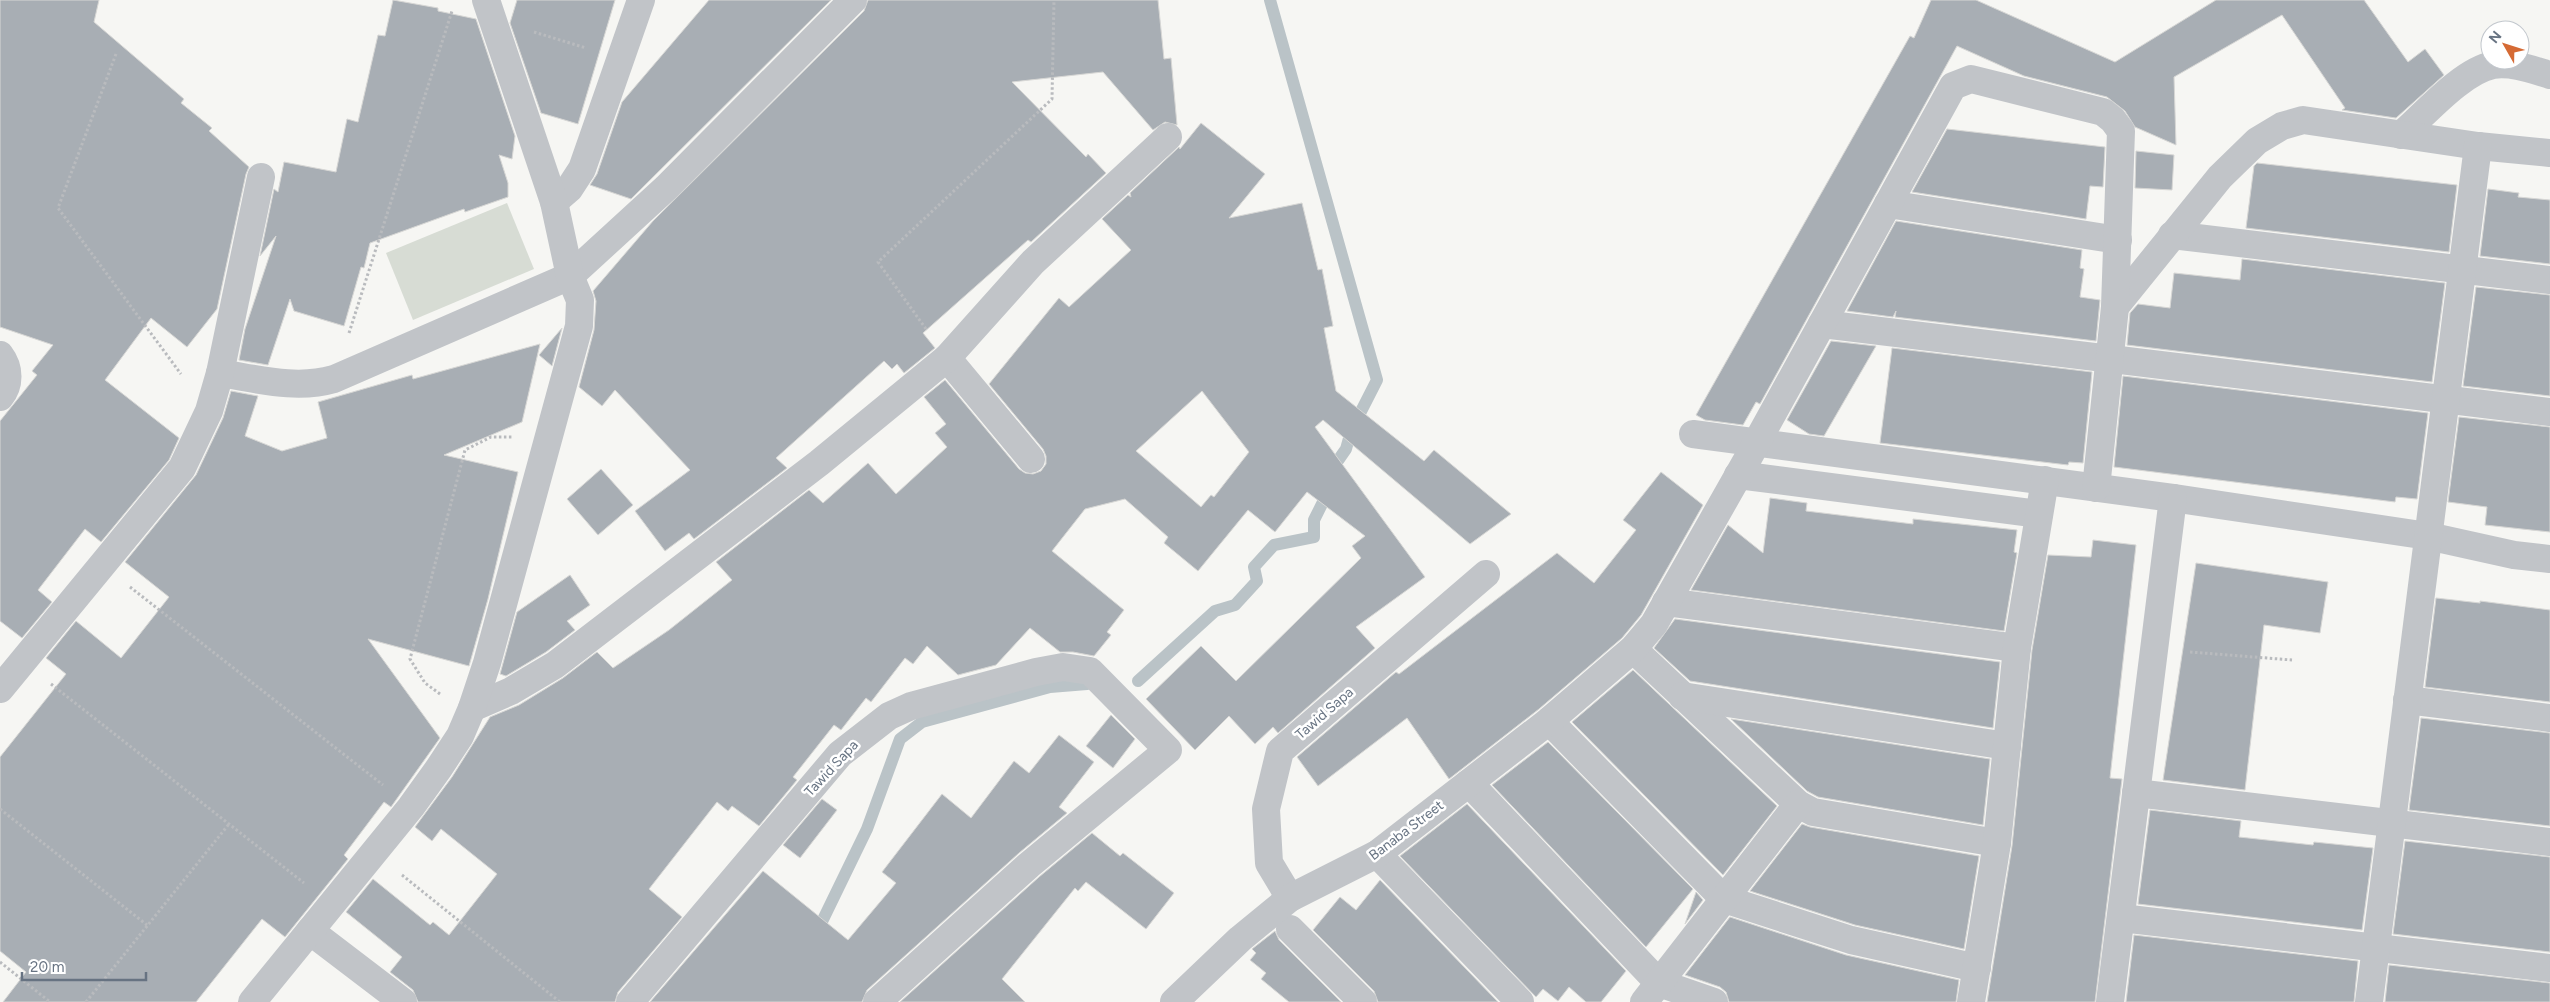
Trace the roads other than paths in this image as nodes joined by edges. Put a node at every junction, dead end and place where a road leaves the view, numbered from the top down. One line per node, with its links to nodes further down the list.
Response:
1 (641, 0): 10 (street)
2 (853, 0): 15 (street)
3 (489, 10): 10 (street)
4 (2550, 75): 5 (street)
5 (2401, 135): 7 (street); 12 (street)
6 (1168, 137): 20 (street)
7 (2478, 146): 8 (street); 14 (street)
8 (2550, 153)
9 (260, 177): 22 (street)
10 (554, 202): 15 (street)
11 (1888, 204): 13 (street); 13 (street, Banaba Street); 18 (street, Banaba Street)
12 (2172, 235): 14 (street); 17 (street)
13 (2118, 240): 17 (street, Banaba Street)
14 (2462, 270): 16 (street); 24 (street)
15 (570, 276): 22 (street); 43 (street)
16 (2550, 280)
17 (2115, 307): 21 (street, Banaba Street)
18 (1822, 324): 21 (street); 27 (street, Banaba Street)
19 (0, 355): 23 (street)
20 (947, 358): 28 (street); 43 (street)
21 (2109, 359): 24 (street); 31 (street, Banaba Street)
22 (220, 374): 40 (street)
23 (0, 397)
24 (2446, 400): 25 (street); 34 (street)
25 (2550, 412)
26 (1693, 434): 27 (street)
27 (1757, 442): 29 (street, Banaba Street); 30 (street)
28 (1031, 459)
29 (1738, 475): 33 (street); 37 (street, Banaba Street)
30 (2045, 480): 31 (street); 33 (street)
31 (2096, 488): 32 (street)
32 (2173, 498): 34 (street); 48 (street)
33 (2039, 514): 38 (street)
34 (2428, 536): 35 (street); 42 (street)
35 (2550, 559)
36 (1486, 574): 54 (street, Tawid Sapa)
37 (1666, 602): 38 (street); 39 (street, Banaba Street)
38 (2016, 648): 46 (street)
39 (1634, 649): 41 (street); 45 (street, Banaba Street)
40 (0, 689)
41 (1682, 696): 46 (street); 49 (street)
42 (2407, 700): 44 (street); 50 (street)
43 (472, 708): 58 (street)
44 (2550, 718)
45 (1549, 721): 47 (street, Banaba Street); 55 (street)
46 (2007, 746): 52 (street)
47 (1469, 783): 53 (street, Banaba Street); 62 (street)
48 (2136, 793): 50 (street); 56 (street)
49 (1798, 804): 52 (street); 55 (street)
50 (2393, 824): 51 (street); 59 (street)
51 (2550, 842)
52 (1996, 843): 60 (street)
53 (1377, 854): 54 (street, Banaba Street); 69 (street)
54 (1290, 898): 67 (street, Banaba Street)
55 (1724, 899): 60 (street); 62 (street)
56 (2120, 918): 59 (street); 72 (street)
57 (1290, 929): 68 (street)
58 (310, 931): 63 (street); 64 (street)
59 (2378, 948): 61 (street); 73 (street)
60 (1977, 968): 71 (street)
61 (2550, 968)
62 (1651, 993): 70 (street)
63 (252, 1002)
64 (403, 1002)
65 (630, 1002): 66 (street, Tawid Sapa)
66 (877, 1002)
67 (1174, 1002)
68 (1363, 1002)
69 (1520, 1002)
70 (1714, 1002)
71 (1971, 1002)
72 (2110, 1002)
73 (2369, 1002)

